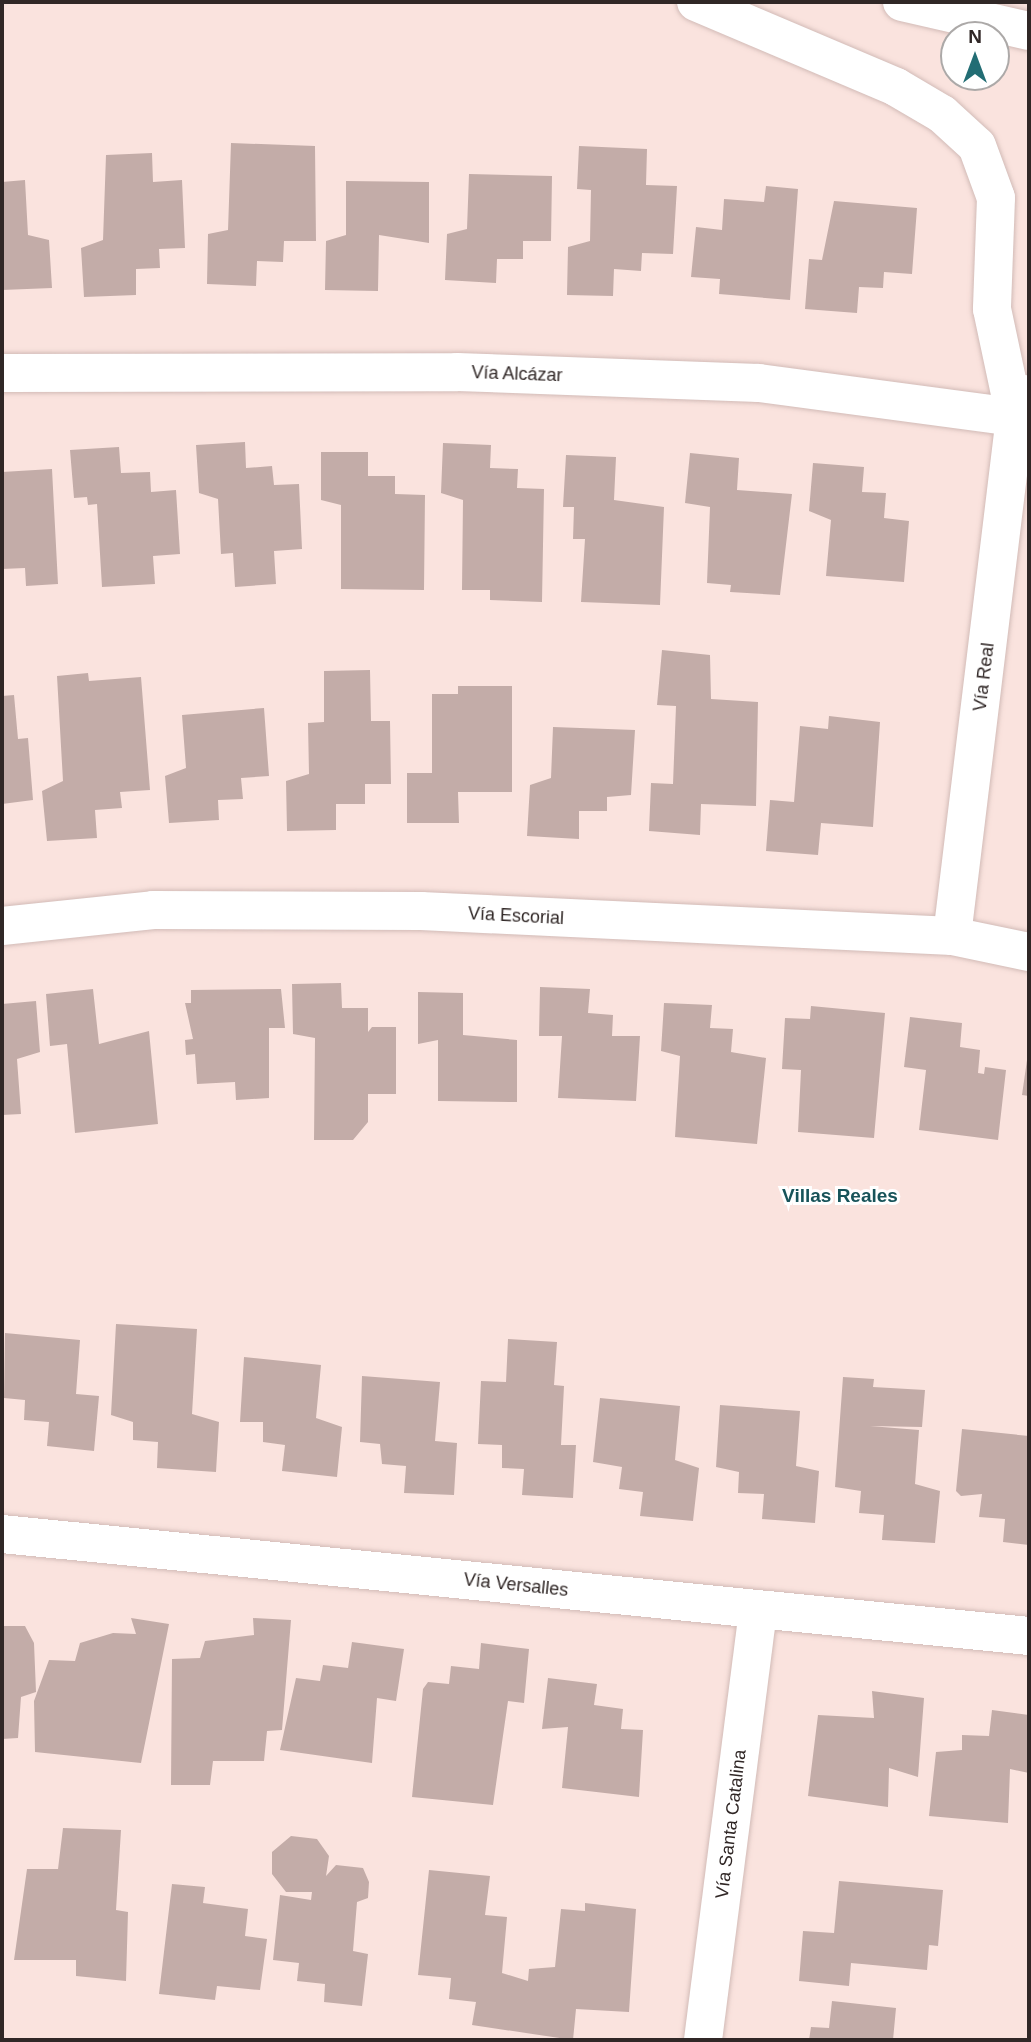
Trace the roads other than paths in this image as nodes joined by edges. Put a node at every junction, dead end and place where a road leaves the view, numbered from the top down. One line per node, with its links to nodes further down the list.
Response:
1 (696, 2): 5 (street, Vía Real)
2 (902, 2): 3 (street)
3 (1029, 32)
4 (2, 373): 5 (street, Vía Alcázar)
5 (1024, 407): 7 (street, Vía Real)
6 (2, 926): 7 (street, Vía Escorial)
7 (952, 936): 8 (street, Vía Escorial)
8 (1029, 952)
9 (2, 1534): 10 (street, Vía Versalles)
10 (758, 1609): 11 (street, Vía Versalles); 12 (street, Vía Santa Catalina)
11 (1029, 1636)
12 (703, 2040)

